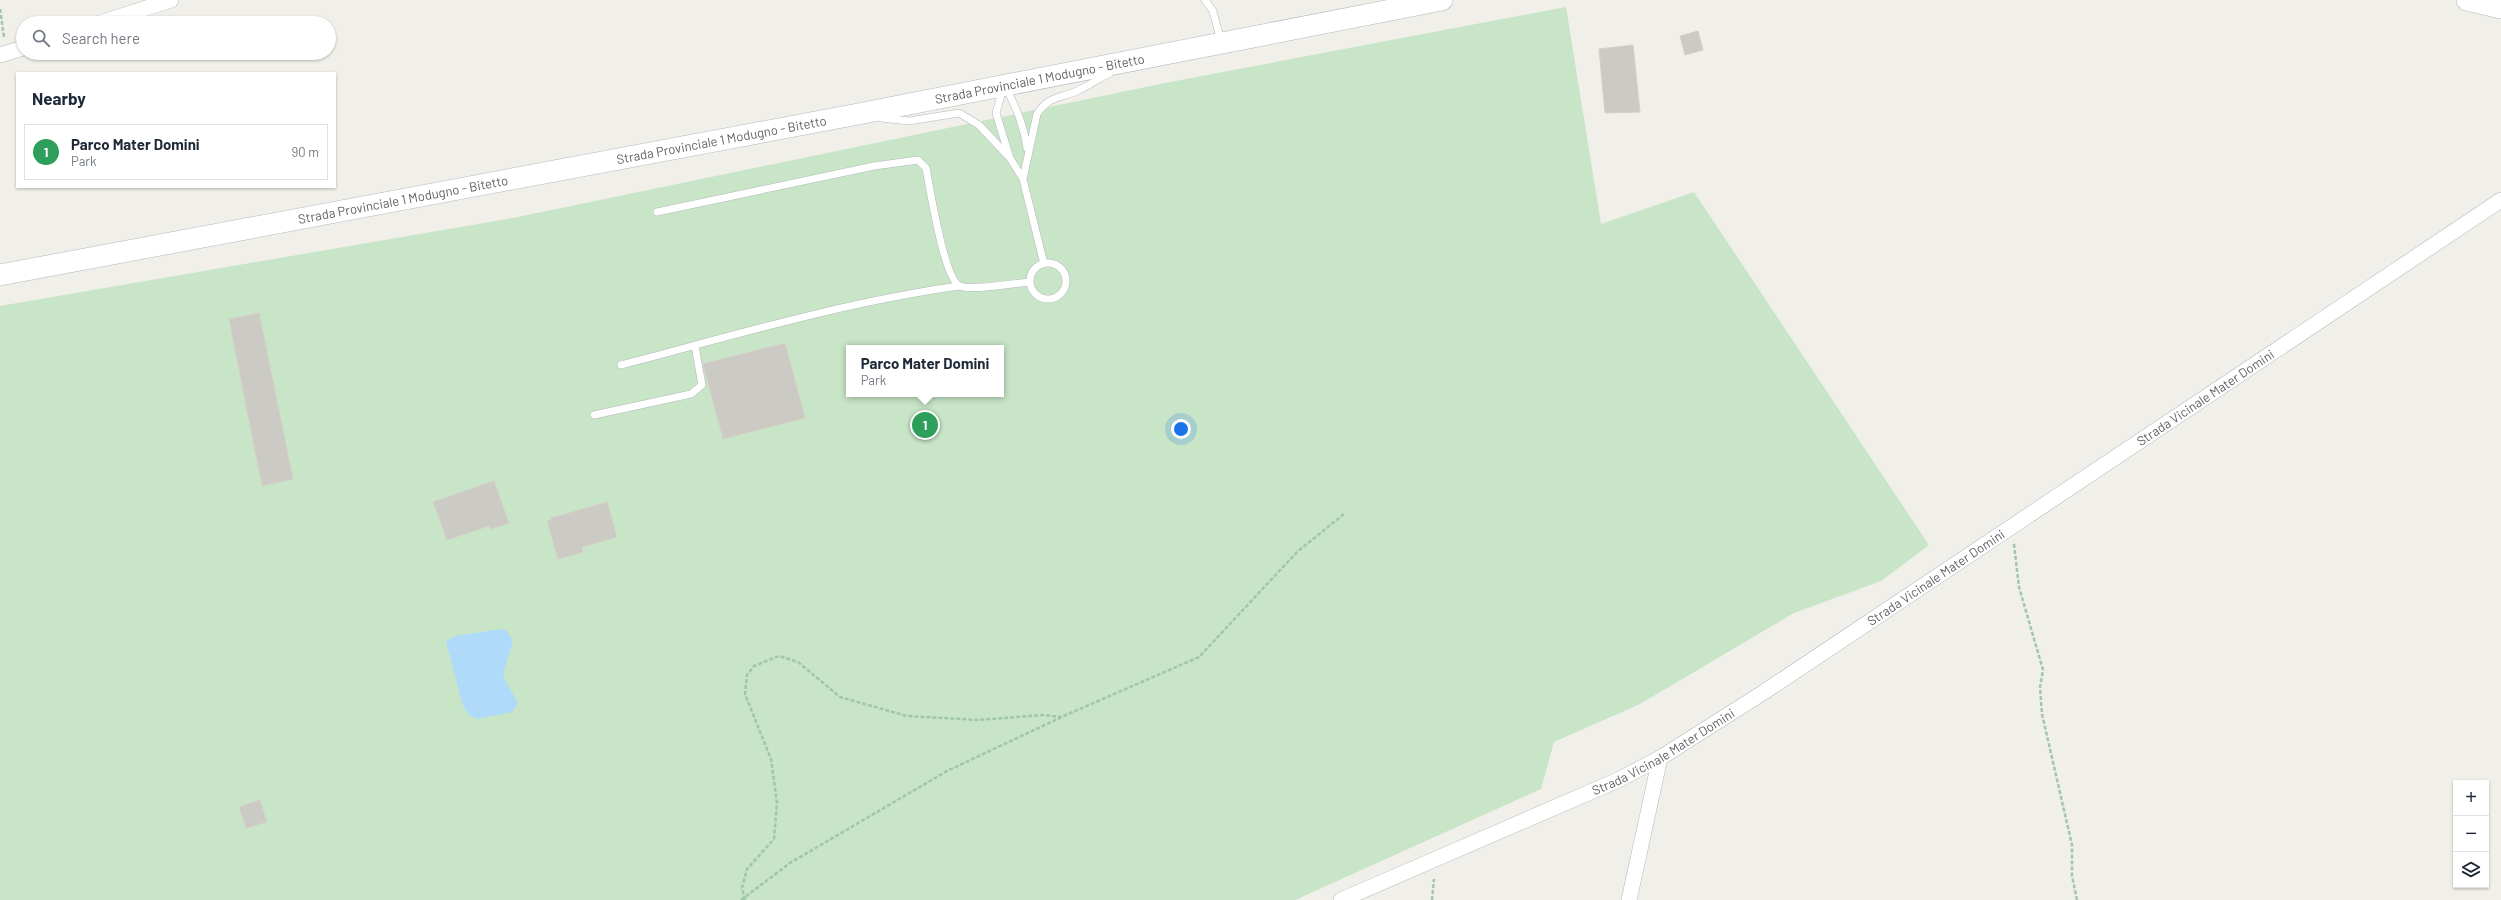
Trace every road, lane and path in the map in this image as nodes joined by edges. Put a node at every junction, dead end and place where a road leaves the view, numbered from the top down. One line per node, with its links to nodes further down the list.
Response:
1 (171, 0): 7 (street)
2 (1205, 0): 8 (lane)
3 (1442, 0): 8 (main road, Strada Provinciale 1 Modugno - Bitetto)
4 (2467, 0): 5 (main road)
5 (2501, 8)
6 (0, 9): 10 (path)
7 (122, 16)
8 (1222, 42): 11 (main road, Strada Provinciale 1 Modugno - Bitetto)
9 (16, 50): 10 (street)
10 (2, 54)
11 (1133, 59): 12 (main road, Strada Provinciale 1 Modugno - Bitetto); 14 (lane)
12 (1004, 84): 13 (main road, Strada Provinciale 1 Modugno - Bitetto); 14 (lane); 15 (lane)
13 (853, 114): 15 (lane); 20 (main road, Strada Provinciale 1 Modugno - Bitetto)
14 (1028, 152): 16 (lane)
15 (1010, 158): 16 (lane)
16 (1023, 179): 19 (lane)
17 (2501, 200): 27 (street, Strada Vicinale Mater Domini)
18 (657, 212): 22 (lane)
19 (1044, 264): 21 (lane); 21 (lane)
20 (0, 275)
21 (1030, 282): 22 (lane)
22 (958, 286): 23 (lane)
23 (695, 346): 24 (lane); 25 (lane)
24 (621, 365)
25 (594, 415)
26 (1344, 514): 28 (path)
27 (2007, 528): 29 (street, Strada Vicinale Mater Domini); 33 (path)
28 (1062, 717): 30 (path); 30 (path)
29 (1660, 758): 31 (street, Strada Vicinale Mater Domini); 32 (street)
30 (743, 899)
31 (1341, 900)
32 (1629, 900)
33 (2077, 900)

